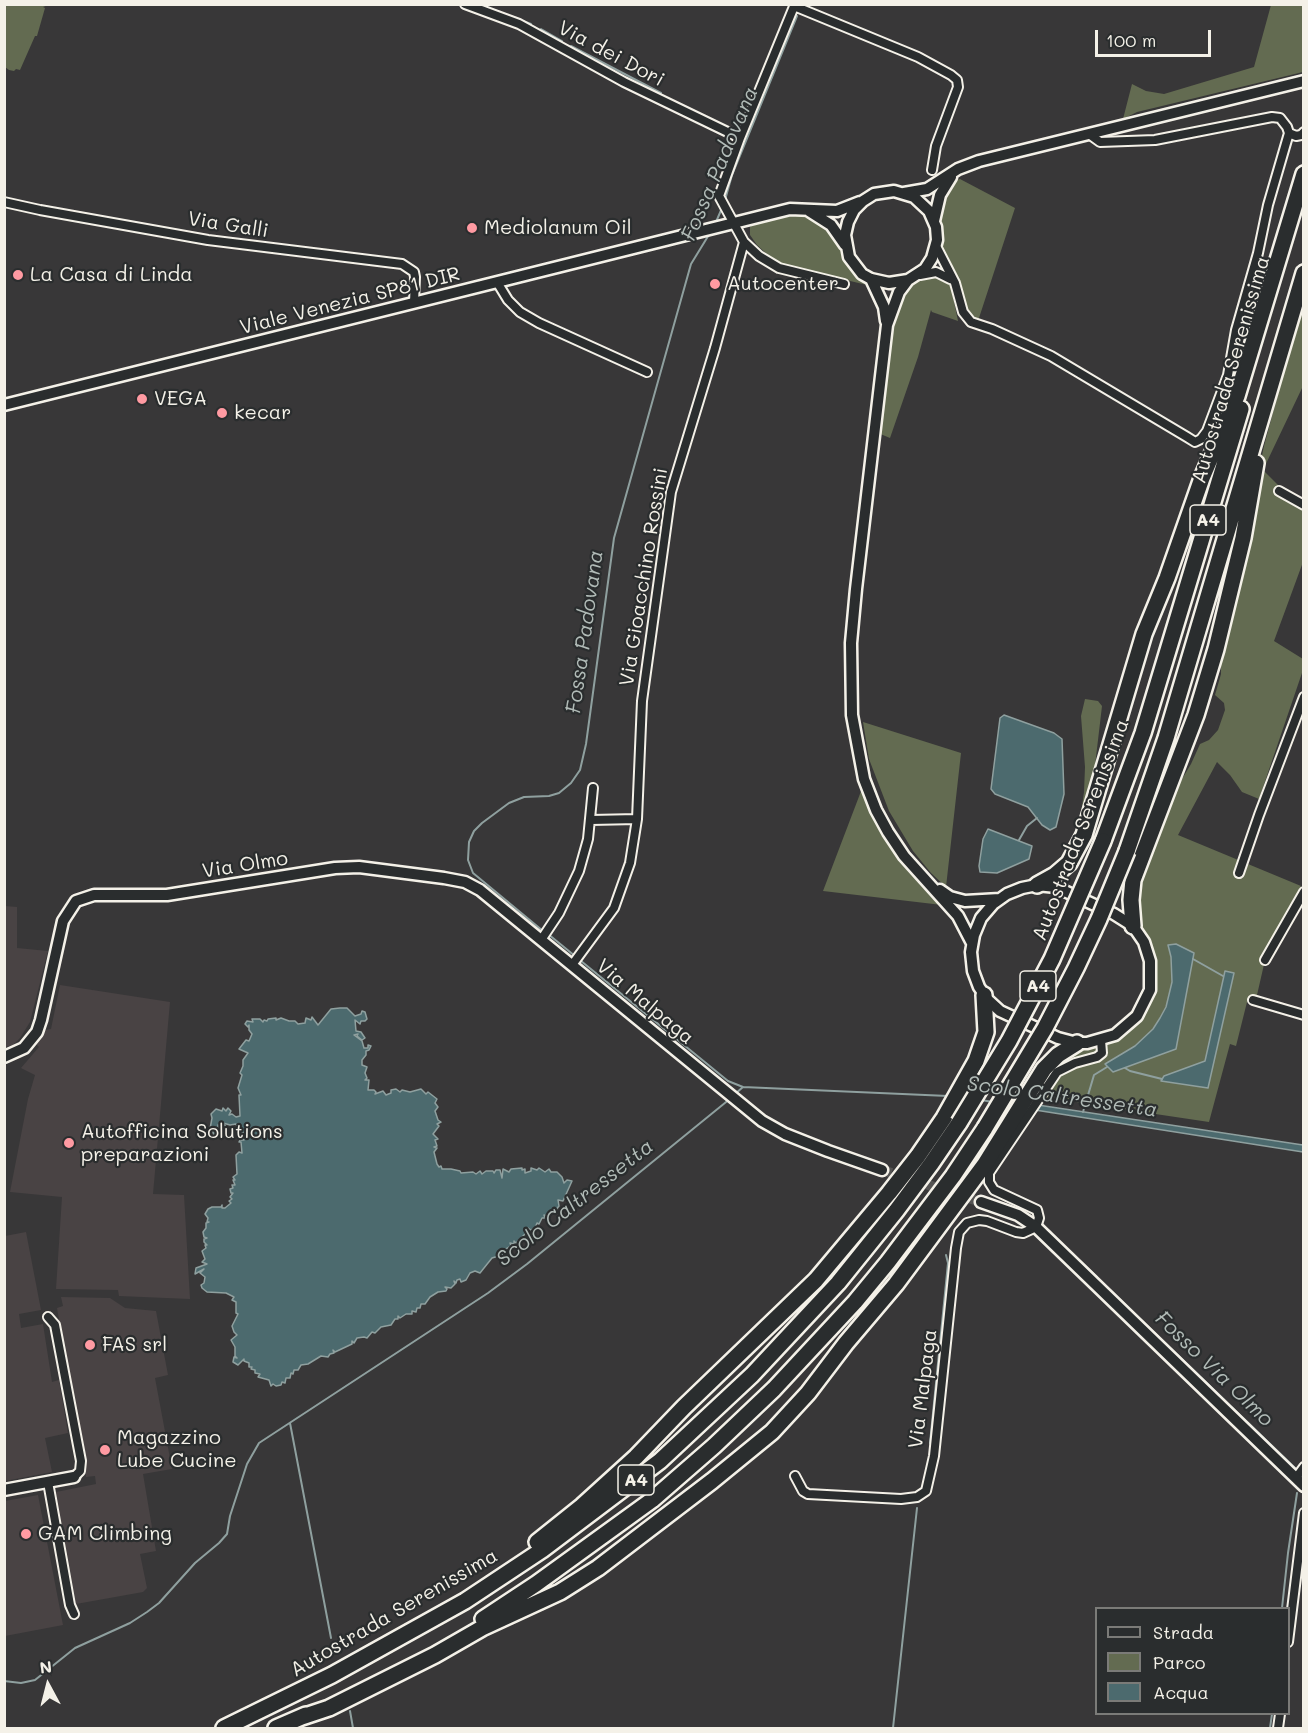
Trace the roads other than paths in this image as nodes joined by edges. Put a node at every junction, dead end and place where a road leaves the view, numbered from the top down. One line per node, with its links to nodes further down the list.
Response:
1 (465, 4): 7 (street, Via dei Dori)
2 (794, 5): 7 (street); 9 (street)
3 (1299, 82): 6 (main road)
4 (1304, 132): 5 (street)
5 (1289, 133): 6 (street); 25 (street)
6 (1089, 134): 8 (main road)
7 (740, 138): 17 (street)
8 (958, 169): 11 (main road); 16 (main road)
9 (932, 170)
10 (1304, 174): 40 (highway)
11 (904, 193): 13 (main road); 16 (main road)
12 (1304, 196): 69 (highway, Autostrada Serenissima / A4, bridge)
13 (863, 201): 15 (main road, Viale Venezia SP81 DIR); 20 (main road)
14 (4, 202): 27 (street, Via Galli)
15 (809, 210): 17 (main road, Viale Venezia SP81 DIR); 20 (main road)
16 (934, 221): 19 (main road)
17 (735, 222): 18 (street); 24 (main road, Viale Venezia SP81 DIR)
18 (744, 242): 26 (street); 36 (street, Via Gioacchino Rossini)
19 (936, 246): 22 (main road); 25 (street)
20 (846, 247): 23 (main road)
21 (1304, 273): 30 (highway, A4)
22 (911, 278): 23 (main road); 25 (street); 28 (main road)
23 (872, 279): 28 (main road)
24 (497, 282): 27 (main road, Viale Venezia SP81 DIR); 29 (street)
25 (955, 283)
26 (844, 284)
27 (414, 303): 31 (main road, Viale Venezia SP81 DIR)
28 (887, 325): 39 (main road)
29 (647, 372)
30 (1272, 381): 43 (highway); 70 (highway, A4, bridge)
31 (4, 405)
32 (1279, 491): 33 (street)
33 (1304, 505)
34 (1304, 697): 38 (street)
35 (593, 788): 37 (street)
36 (637, 819): 37 (street); 46 (street, Via Gioacchino Rossini)
37 (591, 820): 44 (street)
38 (1239, 873)
39 (924, 880): 42 (main road); 45 (main road)
40 (1037, 885): 42 (main road); 43 (main road)
41 (1304, 892): 47 (street)
42 (1000, 898): 45 (main road)
43 (1134, 926): 51 (main road)
44 (545, 936): 46 (main road, Via Olmo); 53 (main road, Via Olmo)
45 (972, 943): 48 (main road)
46 (575, 960): 56 (main road, Via Malpaga)
47 (1265, 960)
48 (984, 995): 52 (main road); 69 (highway)
49 (1253, 1000): 50 (street)
50 (1304, 1016)
51 (1101, 1040): 52 (main road); 54 (street)
52 (1077, 1043): 54 (highway)
53 (4, 1057)
54 (1037, 1091): 55 (highway)
55 (1021, 1116): 58 (street); 70 (highway)
56 (882, 1170)
57 (981, 1203): 58 (main road)
58 (1036, 1227): 61 (street, Via Malpaga); 64 (main road)
59 (48, 1317): 62 (street)
60 (1304, 1467): 64 (street)
61 (795, 1476)
62 (75, 1477): 63 (main road)
63 (48, 1482): 65 (main road); 67 (street)
64 (1300, 1482)
65 (4, 1490)
66 (1304, 1513): 68 (street)
67 (74, 1614)
68 (1290, 1626)
69 (399, 1639): 71 (highway, Autostrada Serenissima / A4)
70 (299, 1718): 72 (highway, A4)
71 (224, 1728)
72 (276, 1728)

